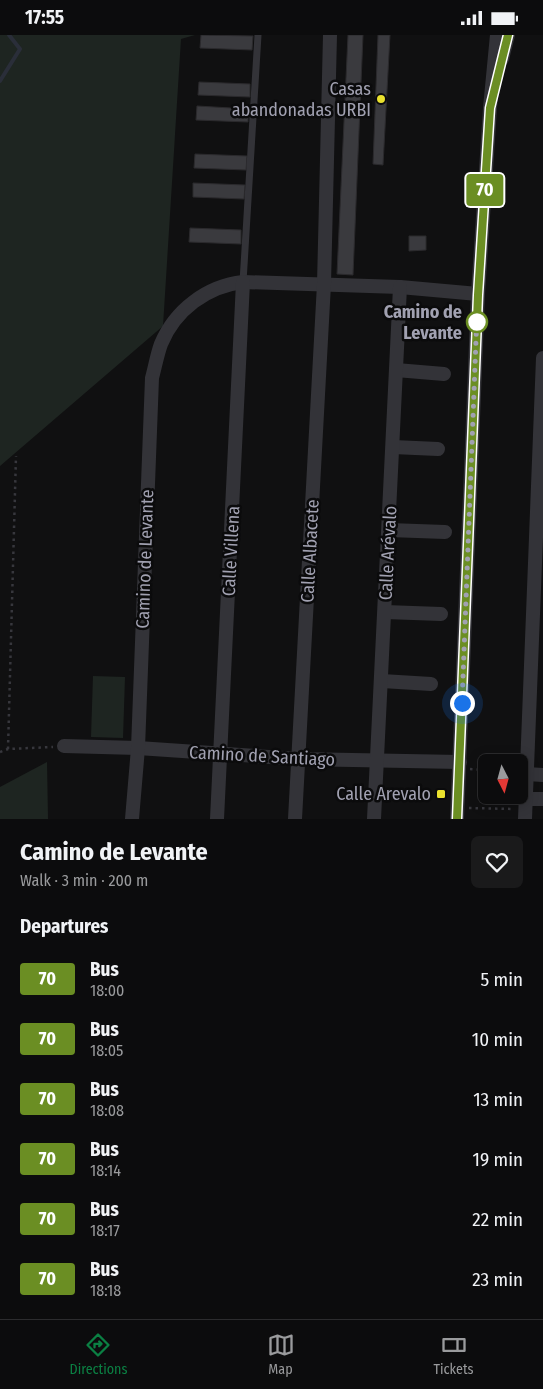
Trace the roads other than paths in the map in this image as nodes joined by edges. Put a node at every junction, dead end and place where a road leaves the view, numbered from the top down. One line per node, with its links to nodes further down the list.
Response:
1 (258, 35): 6 (lane)
2 (330, 35): 7 (street, Calle Albacete)
3 (497, 35): 5 (street)
4 (508, 35): 5 (street)
5 (490, 108): 9 (street)
6 (244, 282): 7 (street, Camino de Levante); 22 (street, Camino de Levante); 23 (street, Calle Villena)
7 (324, 284): 8 (street, Camino de Levante); 25 (street, Calle Albacete)
8 (400, 287): 9 (street, Camino de Levante); 11 (street, Calle Arévalo)
9 (478, 295): 27 (street)
10 (543, 358): 24 (street)
11 (396, 370): 12 (street); 13 (street, Calle Arévalo)
12 (444, 374)
13 (393, 447): 14 (street); 15 (street, Calle Arévalo)
14 (438, 449)
15 (389, 530): 16 (street); 17 (street, Calle Arévalo)
16 (445, 532)
17 (385, 612): 18 (street); 19 (street, Calle Arévalo)
18 (441, 614)
19 (382, 681): 20 (street); 26 (street, Calle Arévalo)
20 (431, 684)
21 (64, 746): 22 (street, Camino de Santiago)
22 (138, 748): 23 (street, Camino de Santiago); 33 (street, Camino de Levante)
23 (221, 754): 25 (street, Camino de Santiago); 34 (street, Calle Villena)
24 (528, 754)
25 (299, 759): 26 (street, Camino de Santiago); 35 (street, Calle Albacete)
26 (378, 761): 27 (street, Camino de Santiago); 36 (street, Calle Arévalo)
27 (460, 762): 32 (street)
28 (528, 774): 29 (street)
29 (543, 775)
30 (543, 799): 31 (street)
31 (525, 809)
32 (458, 813)
33 (132, 819)
34 (218, 819)
35 (295, 819)
36 (374, 819)

